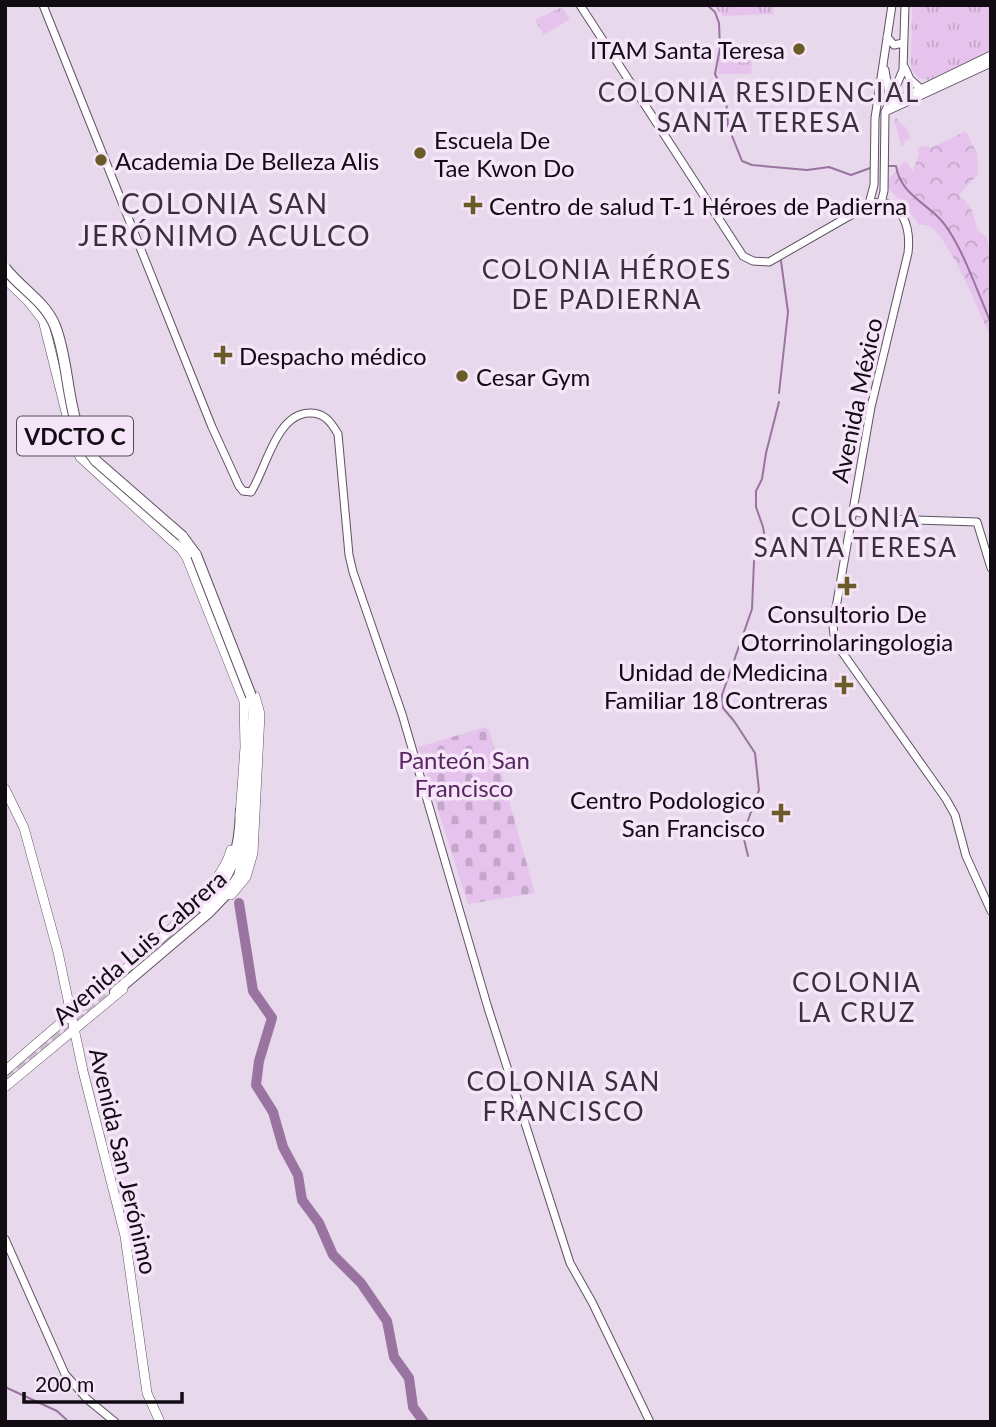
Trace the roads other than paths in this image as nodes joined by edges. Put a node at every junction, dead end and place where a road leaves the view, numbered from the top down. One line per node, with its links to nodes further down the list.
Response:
1 (43, 5): 49 (street)
2 (580, 5): 19 (street)
3 (892, 5): 5 (street)
4 (905, 5): 6 (street)
5 (887, 37): 6 (street); 8 (street)
6 (903, 43): 10 (street)
7 (991, 55): 12 (street)
8 (883, 63): 14 (street); 16 (street)
9 (991, 63): 13 (street)
10 (904, 65): 11 (street); 12 (street)
11 (899, 83): 13 (street); 14 (street)
12 (921, 89): 13 (street)
13 (902, 101): 14 (street)
14 (891, 104): 15 (street); 16 (street)
15 (885, 112): 16 (street); 18 (street)
16 (876, 114): 17 (street)
17 (874, 184): 18 (street); 19 (street)
18 (881, 202): 19 (street); 22 (street, Avenida México)
19 (869, 206)
20 (9, 277): 21 (main road); 21 (main road); 26 (highway, VDCTO C, bridge)
21 (73, 416): 24 (main road); 25 (main road)
22 (853, 511): 23 (street); 37 (street, Avenida México)
23 (991, 568)
24 (207, 571): 25 (main road); 27 (main road)
25 (196, 578): 27 (main road)
26 (252, 727): 27 (highway); 34 (highway, VDCTO C); 36 (highway, VDCTO C)
27 (253, 744): 29 (highway); 30 (main road)
28 (5, 789): 40 (main road, Avenida San Jerónimo)
29 (256, 801): 32 (main road, Avenida Luis Cabrera)
30 (241, 810): 31 (main road); 35 (highway)
31 (238, 824): 33 (highway)
32 (251, 864): 34 (highway); 39 (main road, Avenida Luis Cabrera)
33 (220, 877): 35 (highway); 38 (main road, Avenida Luis Cabrera)
34 (230, 890): 36 (highway, VDCTO C)
35 (214, 896): 36 (highway)
36 (203, 909)
37 (991, 911)
38 (92, 997): 39 (main road); 40 (main road, Avenida Luis Cabrera)
39 (101, 1008): 42 (main road, Avenida Luis Cabrera)
40 (70, 1015): 41 (main road, Avenida Luis Cabrera); 42 (main road, Avenida San Jerónimo)
41 (57, 1026): 43 (main road); 44 (main road, Avenida Luis Cabrera)
42 (74, 1030): 43 (main road, Avenida Luis Cabrera); 48 (main road, Avenida San Jerónimo)
43 (64, 1038): 45 (main road, Avenida Luis Cabrera)
44 (5, 1071)
45 (5, 1087)
46 (5, 1238): 47 (street)
47 (115, 1422)
48 (160, 1422)
49 (650, 1422)

